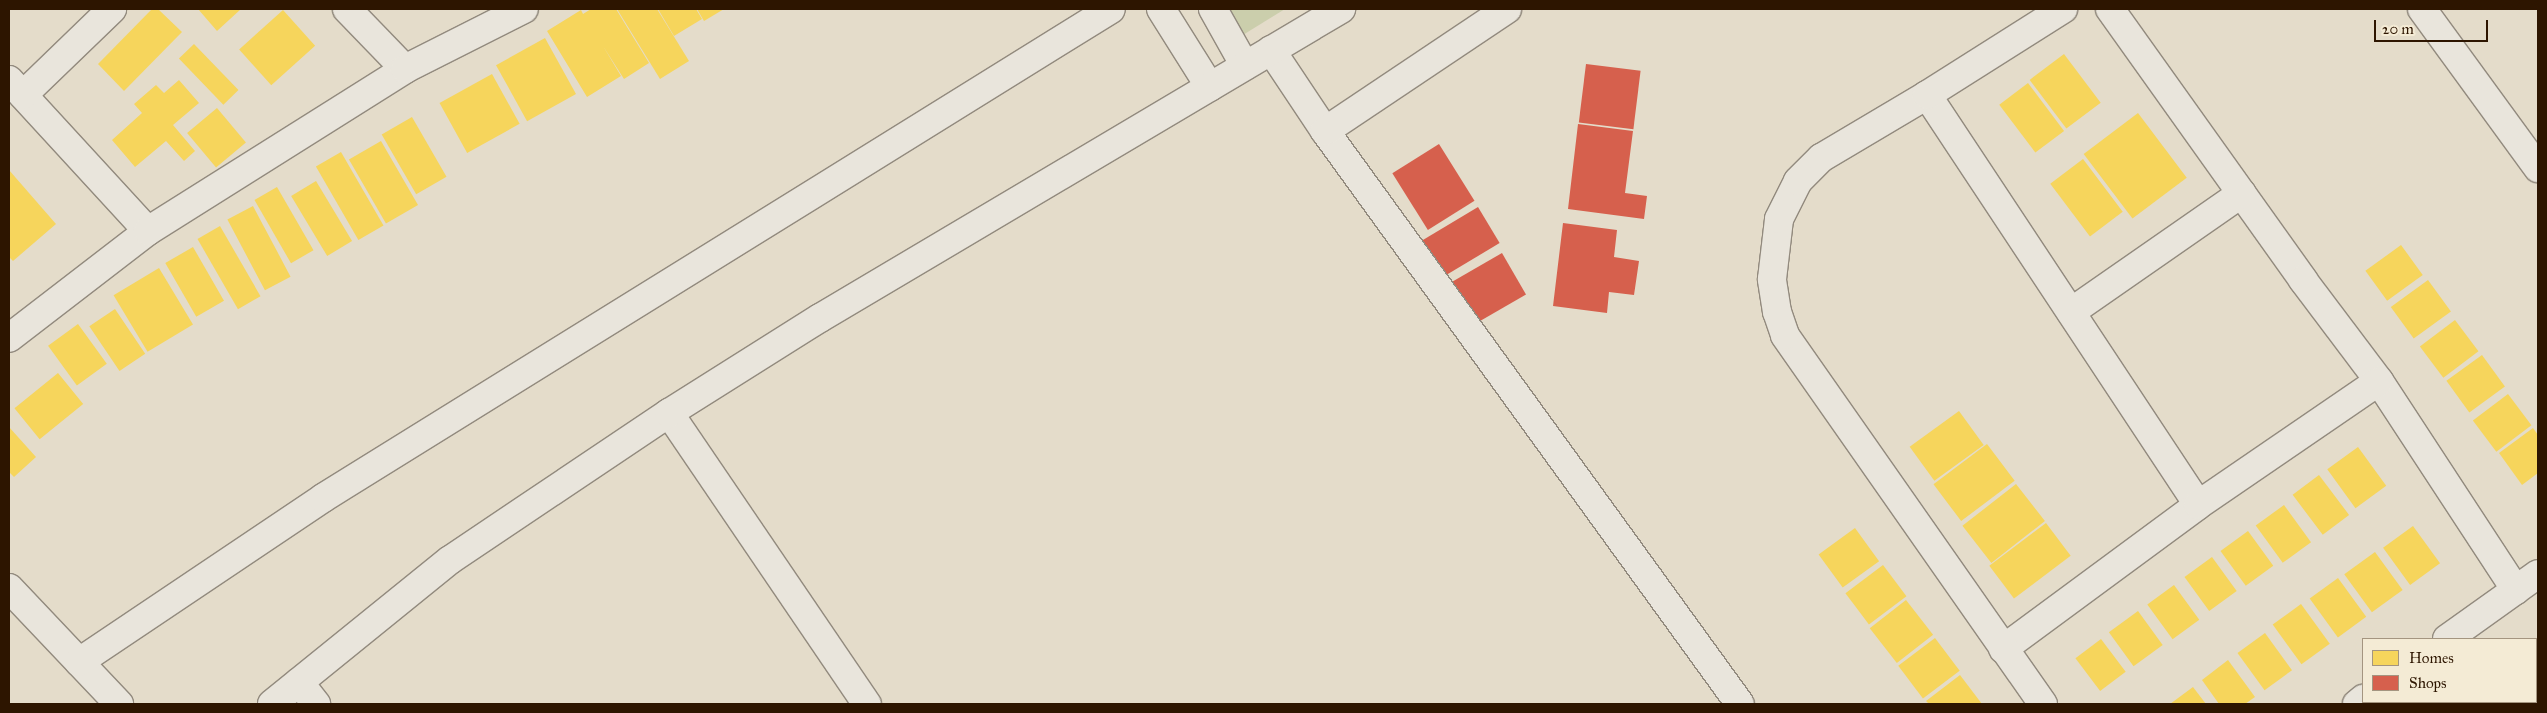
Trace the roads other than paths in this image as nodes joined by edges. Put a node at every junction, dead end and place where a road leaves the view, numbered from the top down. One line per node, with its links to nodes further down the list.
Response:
1 (112, 9): 15 (street)
2 (347, 9): 14 (street)
3 (524, 9): 14 (street)
4 (1111, 9): 32 (street)
5 (1161, 9): 16 (street)
6 (1213, 9): 13 (street)
7 (1341, 9): 12 (street)
8 (1506, 9): 18 (street)
9 (2063, 9): 17 (street)
10 (2110, 9): 20 (street)
11 (2422, 9): 19 (street)
12 (1271, 50): 13 (street); 18 (street)
13 (1245, 66): 16 (street)
14 (405, 69): 21 (street)
15 (16, 87): 21 (street)
16 (1210, 87): 25 (street)
17 (1927, 95): 22 (street); 31 (street)
18 (1325, 131): 38 (street)
19 (2538, 168)
20 (2242, 193): 22 (street); 24 (street)
21 (148, 231): 23 (street)
22 (2071, 312): 26 (street)
23 (9, 338)
24 (2380, 382): 26 (street); 29 (street)
25 (669, 413): 33 (street); 37 (street)
26 (2198, 505): 31 (street)
27 (2538, 574): 29 (street)
28 (9, 588): 32 (street)
29 (2516, 590): 30 (street)
30 (2448, 638)
31 (2003, 649): 39 (street)
32 (79, 662): 34 (street)
33 (299, 682): 35 (street); 36 (street)
34 (115, 703)
35 (272, 704)
36 (316, 704)
37 (867, 704)
38 (1740, 704)
39 (2043, 704)

